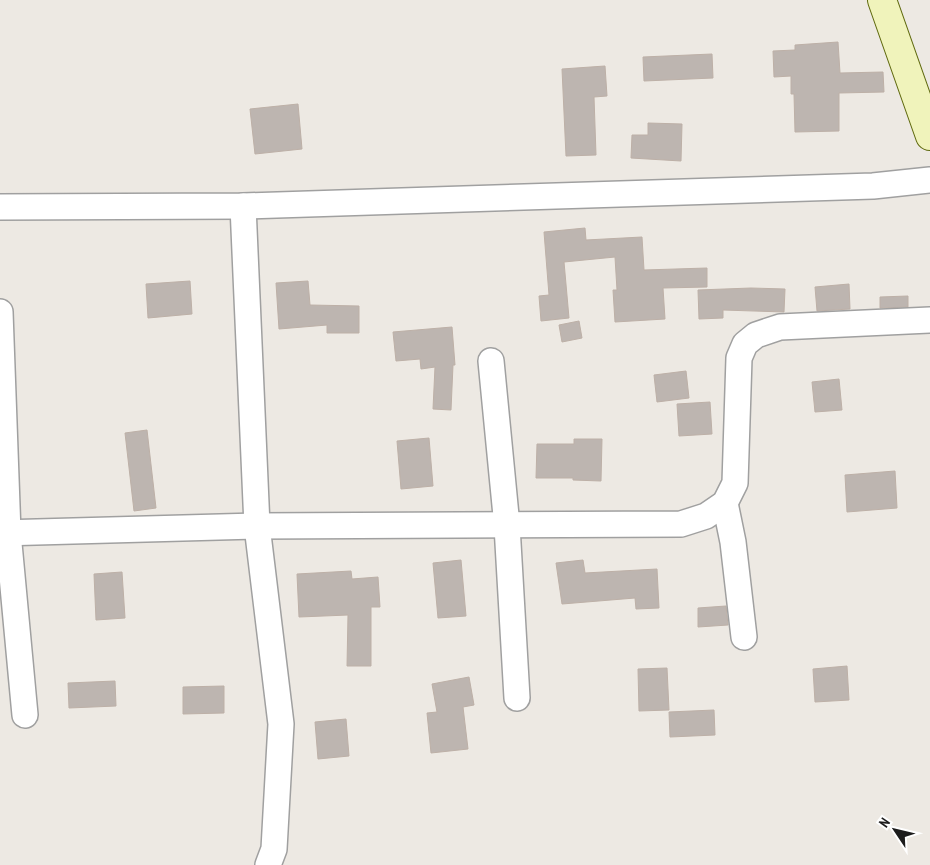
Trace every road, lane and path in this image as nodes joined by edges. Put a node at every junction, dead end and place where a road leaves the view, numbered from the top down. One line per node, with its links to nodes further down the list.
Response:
1 (882, 0): 2 (main road)
2 (930, 136)
3 (930, 180): 4 (street)
4 (243, 206): 5 (street); 10 (street)
5 (0, 207)
6 (0, 312): 12 (street)
7 (930, 320): 9 (street)
8 (491, 361): 11 (street)
9 (725, 503): 11 (street); 13 (street)
10 (257, 526): 11 (street); 12 (street); 16 (street)
11 (507, 526): 14 (street)
12 (4, 533): 15 (street)
13 (744, 637)
14 (517, 698)
15 (25, 715)
16 (268, 865)

